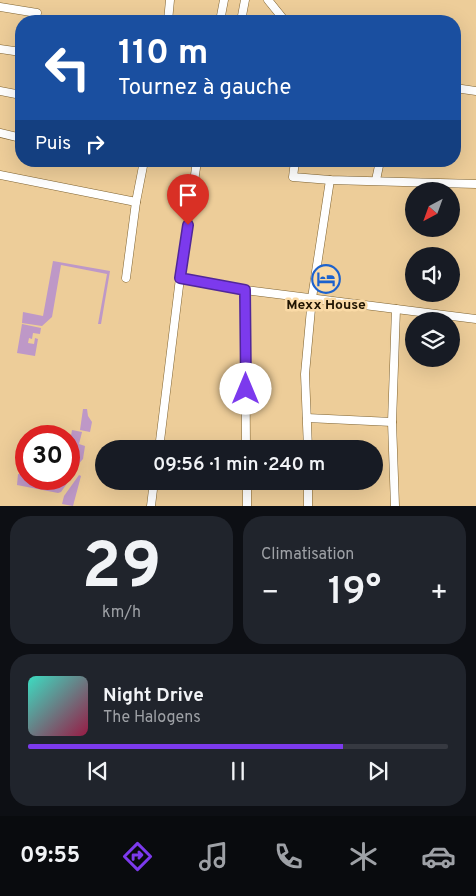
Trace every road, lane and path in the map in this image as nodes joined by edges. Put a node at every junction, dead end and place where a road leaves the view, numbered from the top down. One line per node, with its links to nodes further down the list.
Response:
1 (170, 0): 7 (street)
2 (224, 0): 8 (street)
3 (245, 0): 9 (street)
4 (268, 0): 10 (street)
5 (0, 7): 6 (street)
6 (37, 13)
7 (169, 15)
8 (221, 15)
9 (243, 15)
10 (280, 15)
11 (0, 49): 12 (street)
12 (15, 51)
13 (461, 89): 15 (street)
14 (0, 91): 16 (street)
15 (476, 91)
16 (15, 94)
17 (0, 133): 18 (street)
18 (15, 137)
19 (143, 167): 27 (street)
20 (196, 167): 29 (street)
21 (294, 167): 24 (street)
22 (379, 167): 25 (street)
23 (0, 176): 27 (street)
24 (330, 180): 25 (street); 31 (street)
25 (376, 180): 26 (street)
26 (476, 184)
27 (136, 202): 28 (street)
28 (126, 278)
29 (180, 278): 30 (street); 36 (street)
30 (245, 290): 31 (street); 37 (street)
31 (312, 298): 32 (street); 34 (street)
32 (396, 309): 33 (street); 35 (street)
33 (476, 319)
34 (307, 418): 35 (street); 38 (street)
35 (392, 422): 45 (street)
36 (159, 440)
37 (246, 440)
38 (308, 440)
39 (153, 490): 42 (street)
40 (246, 490): 43 (street)
41 (308, 490): 44 (street)
42 (151, 506)
43 (247, 506)
44 (308, 506)
45 (395, 506)

